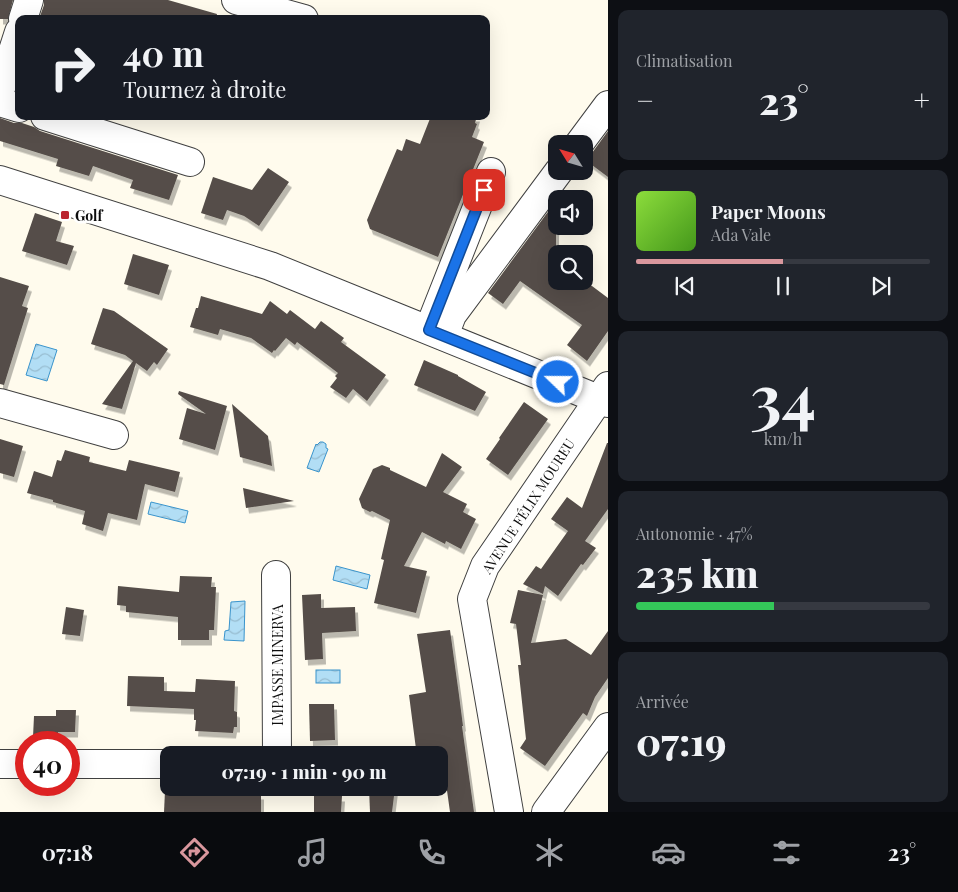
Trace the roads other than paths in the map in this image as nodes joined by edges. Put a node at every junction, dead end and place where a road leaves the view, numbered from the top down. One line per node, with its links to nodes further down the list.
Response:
1 (29, 0): 3 (street)
2 (236, 0): 4 (street)
3 (24, 15)
4 (290, 15)
5 (15, 44): 6 (street)
6 (0, 91)
7 (0, 102): 9 (street)
8 (608, 106): 11 (street)
9 (15, 107)
10 (58, 120): 12 (street)
11 (587, 135)
12 (190, 162)
13 (491, 172): 16 (street)
14 (0, 180): 16 (street)
15 (552, 180): 16 (street)
16 (437, 333): 17 (street)
17 (605, 396): 27 (street, AVENUE FÉLIX MOUREU)
18 (0, 404): 19 (street)
19 (114, 435)
20 (276, 575): 22 (street, IMPASSE MINERVA)
21 (608, 728): 28 (street)
22 (277, 746)
23 (0, 764): 24 (street)
24 (15, 764)
25 (80, 764): 26 (street)
26 (160, 764)
27 (509, 812)
28 (546, 812)

